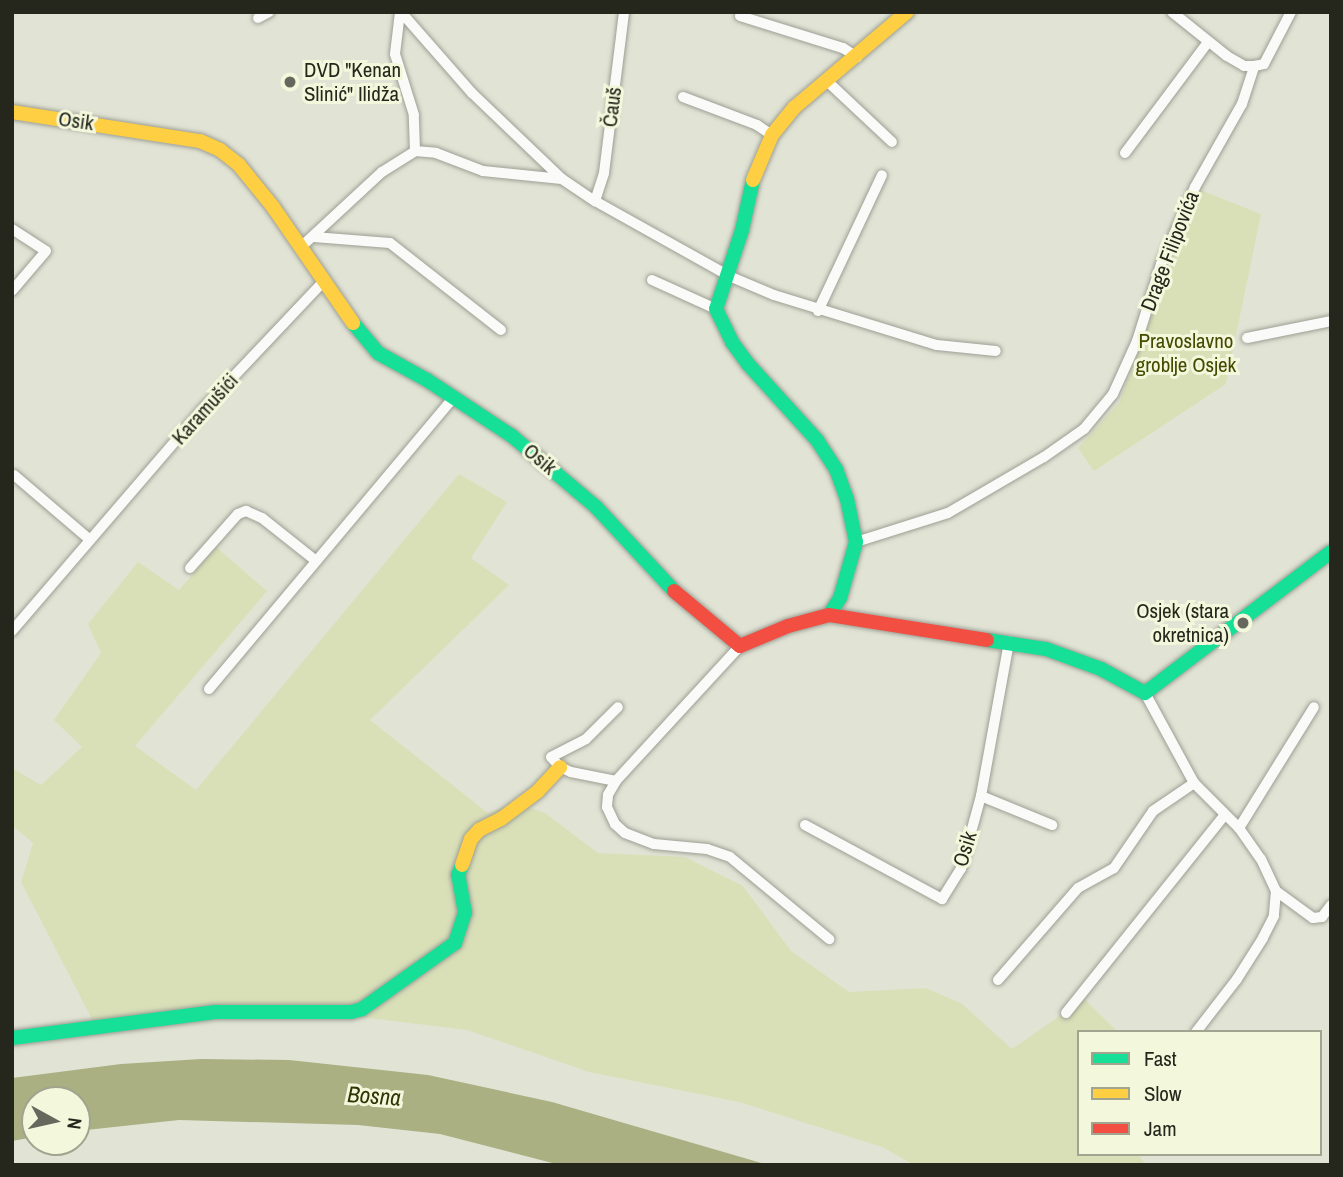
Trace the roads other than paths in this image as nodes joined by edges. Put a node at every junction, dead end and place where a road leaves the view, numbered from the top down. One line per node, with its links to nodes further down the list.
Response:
1 (270, 12): 8 (street)
2 (401, 12): 17 (street); 20 (street)
3 (624, 12): 21 (street, Čauš)
4 (907, 12): 10 (main road)
5 (1172, 12): 9 (street)
6 (1291, 12): 11 (street, Drage Filipovića)
7 (740, 16): 10 (street)
8 (258, 18)
9 (1208, 42): 11 (street); 18 (street)
10 (857, 57): 12 (main road)
11 (1254, 66): 37 (street, Drage Filipovića)
12 (827, 80): 15 (main road); 16 (street)
13 (683, 97): 15 (street)
14 (12, 112): 23 (main road, Osik)
15 (772, 135): 24 (main road)
16 (892, 142)
17 (415, 151): 20 (street); 23 (street)
18 (1125, 153)
19 (882, 175): 29 (street)
20 (562, 179): 21 (street)
21 (595, 201): 24 (street)
22 (12, 229): 27 (street)
23 (308, 242): 26 (main road, Osik); 31 (street)
24 (729, 276): 28 (main road); 29 (street)
25 (652, 280): 28 (street)
26 (324, 281): 34 (main road, Osik); 36 (street, Karamušići)
27 (12, 291)
28 (716, 309): 37 (main road)
29 (818, 311): 33 (street)
30 (1331, 321): 32 (street)
31 (501, 330)
32 (1247, 338)
33 (996, 351)
34 (454, 397): 39 (street); 44 (main road, Osik)
35 (14, 475): 36 (street)
36 (89, 539): 42 (street, Karamušići)
37 (856, 542): 41 (main road)
38 (1330, 553): 46 (main road)
39 (316, 561): 40 (street); 45 (street)
40 (190, 568)
41 (829, 615): 43 (main road); 44 (main road)
42 (12, 631)
43 (1009, 642): 46 (main road); 52 (street, Osik)
44 (740, 646): 50 (street)
45 (209, 689)
46 (1145, 693): 51 (street)
47 (618, 707): 49 (street)
48 (1314, 708): 56 (street)
49 (560, 767): 50 (street); 63 (main road)
50 (616, 781): 59 (street)
51 (1194, 783): 53 (street); 60 (street)
52 (981, 796): 54 (street, Osik); 55 (street)
53 (1224, 816): 56 (street); 61 (street)
54 (805, 825)
55 (1052, 825)
56 (1239, 828): 57 (street)
57 (1276, 891): 58 (street); 62 (street)
58 (1331, 905)
59 (829, 939)
60 (998, 979)
61 (1066, 1013)
62 (1198, 1030)
63 (12, 1038)

